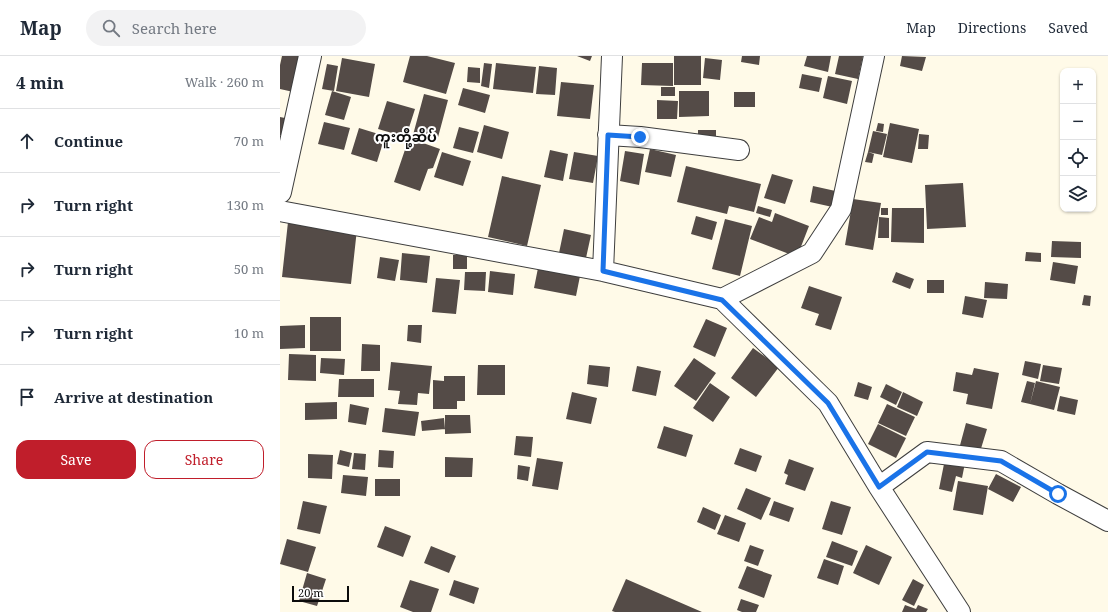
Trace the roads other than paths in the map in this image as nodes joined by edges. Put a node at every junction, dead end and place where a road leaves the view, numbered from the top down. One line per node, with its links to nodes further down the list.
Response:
1 (310, 56): 6 (street)
2 (612, 56): 4 (street)
3 (874, 56): 9 (street)
4 (608, 135): 5 (street); 8 (street)
5 (739, 150)
6 (280, 192)
7 (280, 211): 8 (street)
8 (603, 271): 9 (street)
9 (722, 300): 10 (street)
10 (879, 487): 11 (street); 12 (street)
11 (1108, 521)
12 (960, 612)

